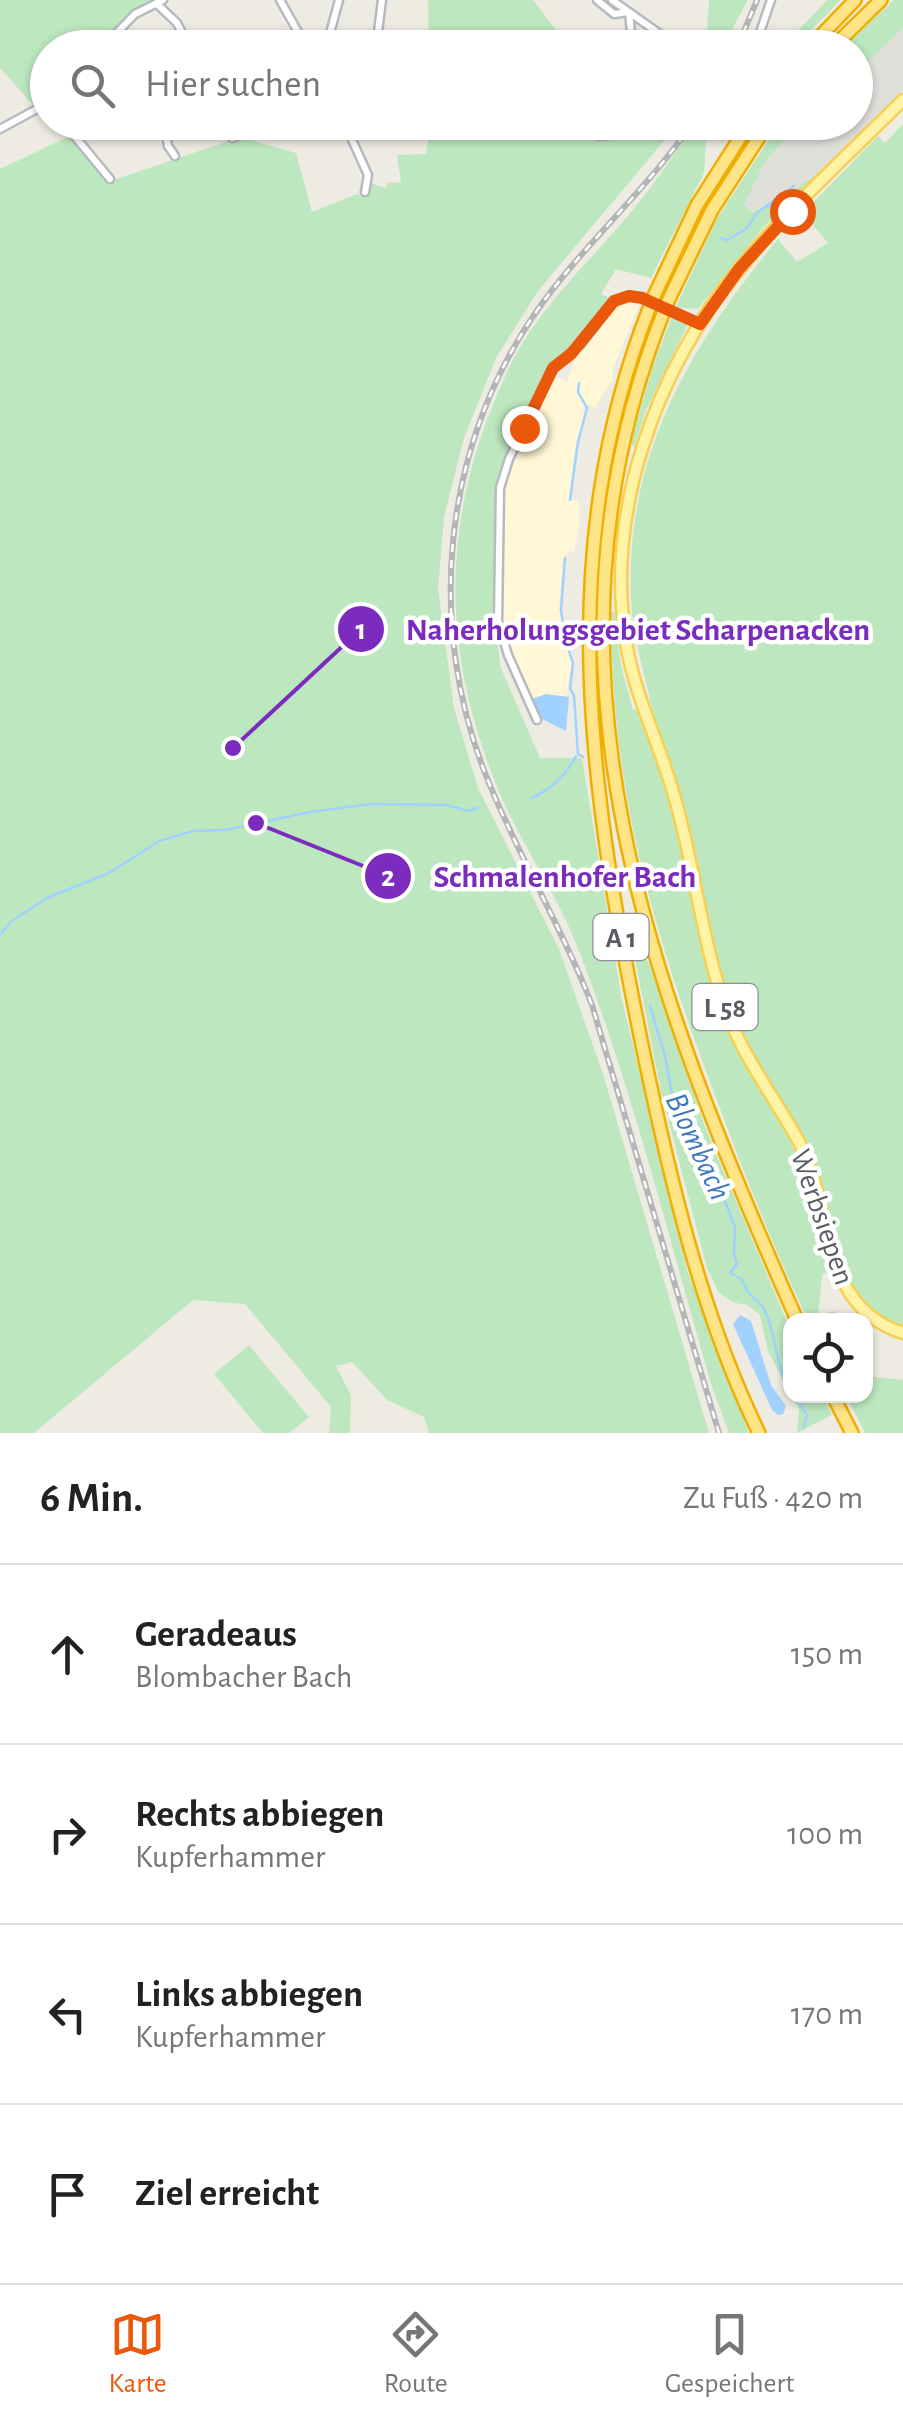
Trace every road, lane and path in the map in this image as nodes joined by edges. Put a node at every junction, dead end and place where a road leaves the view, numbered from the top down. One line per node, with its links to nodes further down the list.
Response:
1 (280, 0): 13 (street)
2 (339, 0): 14 (street)
3 (382, 0): 15 (street)
4 (598, 0): 10 (street)
5 (612, 0): 10 (street)
6 (770, 0): 18 (street)
7 (856, 0): 19 (highway)
8 (880, 0): 20 (highway)
9 (160, 2): 11 (street); 12 (street)
10 (629, 12): 16 (street); 17 (street, bridge)
11 (118, 30)
12 (182, 30)
13 (297, 30)
14 (331, 30)
15 (378, 30)
16 (633, 30)
17 (654, 30)
18 (760, 30)
19 (827, 30)
20 (850, 30)
21 (903, 100): 24 (main road, L 58)
22 (30, 113): 23 (street)
23 (0, 129)
24 (873, 130)
25 (78, 140): 32 (street)
26 (167, 140): 31 (street)
27 (352, 140): 33 (street)
28 (739, 140): 40 (highway, A 1)
29 (757, 140): 36 (highway, A 1)
30 (863, 140): 34 (main road, L 58)
31 (175, 156)
32 (110, 179)
33 (365, 192)
34 (700, 324): 35 (street); 37 (main road, Werbsiepen / L 58)
35 (537, 720)
36 (795, 1313)
37 (903, 1333)
38 (837, 1403): 39 (highway)
39 (850, 1429)
40 (759, 1433)

